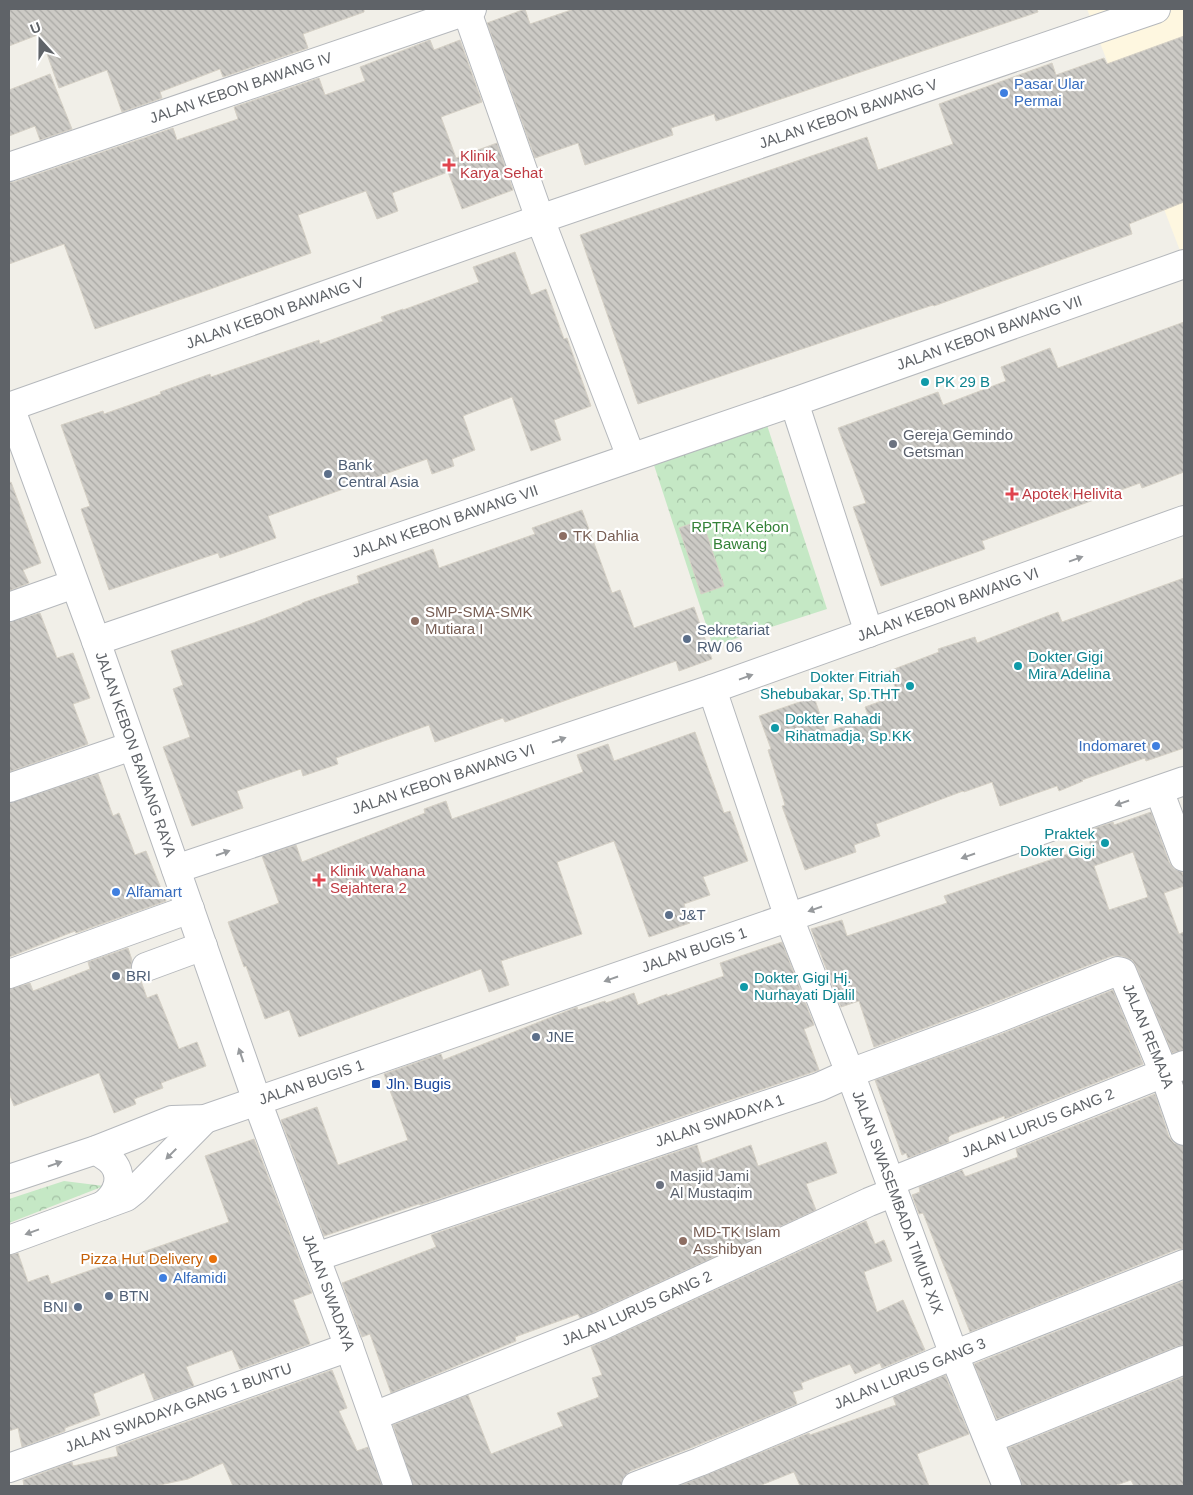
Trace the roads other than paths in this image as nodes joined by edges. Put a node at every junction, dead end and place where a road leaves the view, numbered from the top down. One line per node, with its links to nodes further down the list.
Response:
1 (468, 9): 3 (street, JALAN KEBON BAWANG IV); 4 (street)
2 (1156, 9): 4 (street, JALAN KEBON BAWANG V)
3 (9, 166)
4 (540, 219): 7 (street, JALAN KEBON BAWANG V); 9 (street)
5 (1184, 264): 6 (street, JALAN KEBON BAWANG VII)
6 (794, 402): 9 (street, JALAN KEBON BAWANG VII); 13 (street)
7 (9, 407): 8 (street, JALAN KEBON BAWANG RAYA)
8 (16, 448): 11 (street, JALAN KEBON BAWANG RAYA)
9 (632, 458): 14 (street, JALAN KEBON BAWANG VII)
10 (1184, 520): 13 (street, JALAN KEBON BAWANG VI, one-way to 10)
11 (74, 584): 12 (street); 14 (street, JALAN KEBON BAWANG RAYA)
12 (9, 607)
13 (869, 633): 15 (street, JALAN KEBON BAWANG VI, one-way to 13)
14 (96, 641): 16 (street, JALAN KEBON BAWANG RAYA)
15 (712, 689): 20 (street, JALAN KEBON BAWANG VI, one-way to 15); 22 (street)
16 (132, 746): 18 (street); 20 (street, JALAN KEBON BAWANG RAYA)
17 (1178, 784): 19 (street); 22 (street, JALAN BUGIS 1, one-way to 22)
18 (9, 788)
19 (1184, 857)
20 (176, 868): 21 (street, JALAN KEBON BAWANG RAYA)
21 (190, 909): 23 (street, JALAN KEBON BAWANG RAYA); 26 (street)
22 (789, 918): 28 (street, JALAN SWASEMBADA TIMUR XIX); 29 (street, JALAN BUGIS 1, one-way to 29)
23 (203, 946): 24 (street); 29 (street, JALAN KEBON BAWANG RAYA, one-way to 23)
24 (146, 967)
25 (1120, 971): 27 (street, JALAN REMAJA); 28 (street, JALAN SWADAYA 1)
26 (9, 974)
27 (1174, 1069): 31 (street, JALAN REMAJA); 34 (street, JALAN LURUS GANG 2)
28 (850, 1073): 34 (street, JALAN SWASEMBADA TIMUR XIX); 37 (street, JALAN SWADAYA 1)
29 (257, 1101): 30 (street, JALAN BUGIS 1); 37 (street, JALAN SWADAYA)
30 (205, 1119): 32 (street, JALAN BUGIS 1); 35 (street, JALAN BUGIS 1, one-way to 35)
31 (1184, 1131)
32 (96, 1150): 33 (street, JALAN BUGIS 1, one-way to 32); 35 (street)
33 (9, 1180)
34 (892, 1187): 40 (street, JALAN SWASEMBADA TIMUR XIX); 42 (street, JALAN LURUS GANG 2)
35 (102, 1206): 36 (street, JALAN BUGIS 1, one-way to 36)
36 (9, 1240)
37 (316, 1257): 39 (street, JALAN SWADAYA)
38 (1184, 1264): 40 (street, JALAN LURUS GANG 3)
39 (349, 1347): 42 (street, JALAN SWADAYA); 44 (street, JALAN SWADAYA GANG 1 BUNTU)
40 (954, 1355): 43 (street, JALAN SWASEMBADA TIMUR XIX); 46 (street, JALAN LURUS GANG 3)
41 (1184, 1360): 43 (street)
42 (374, 1416): 45 (street, JALAN SWADAYA)
43 (989, 1439): 47 (street, JALAN SWASEMBADA TIMUR XIX)
44 (9, 1468)
45 (398, 1486)
46 (636, 1486)
47 (1007, 1486)

